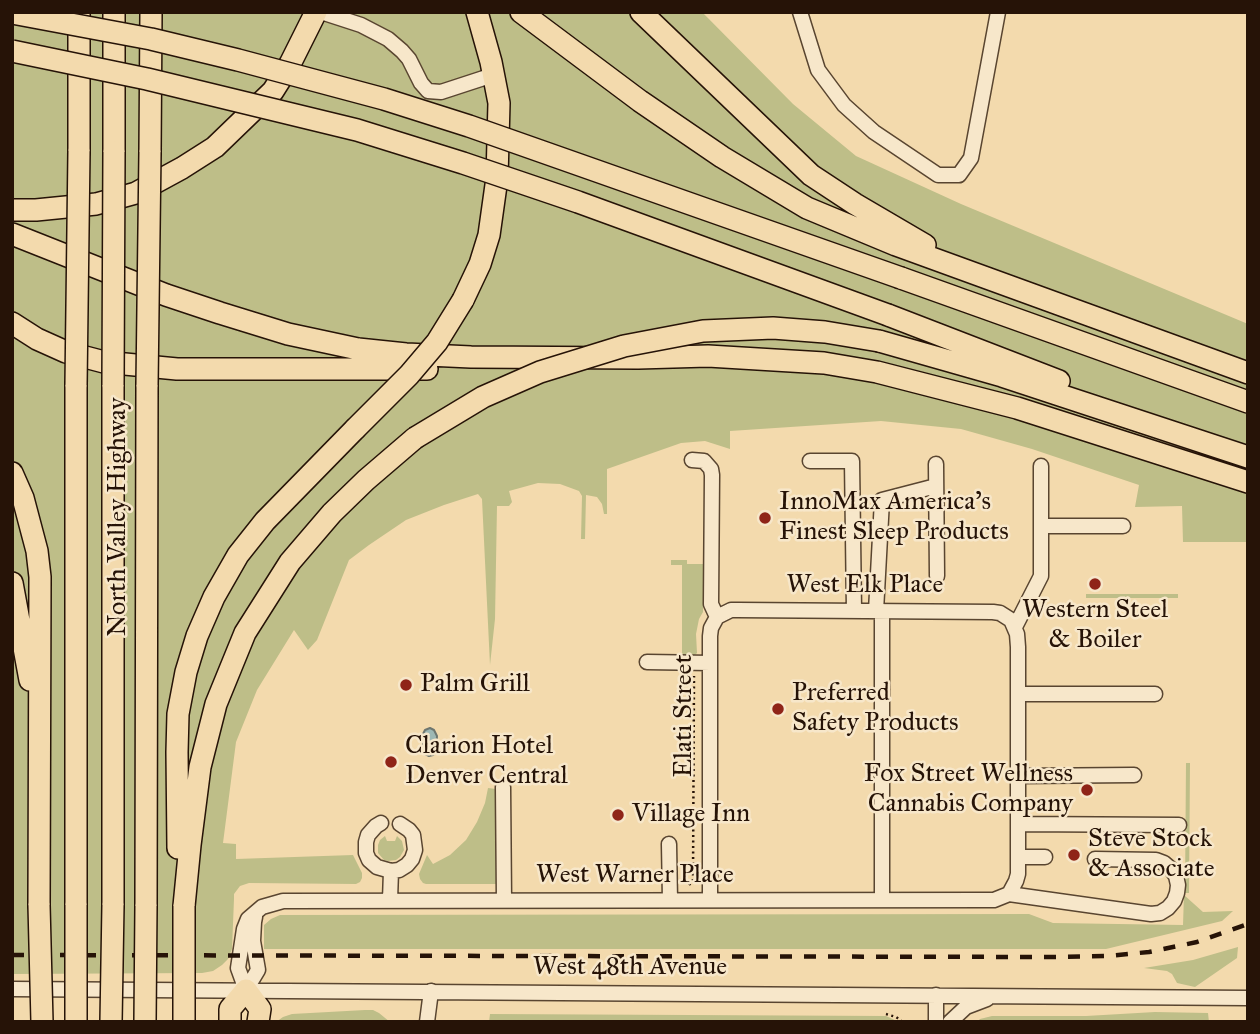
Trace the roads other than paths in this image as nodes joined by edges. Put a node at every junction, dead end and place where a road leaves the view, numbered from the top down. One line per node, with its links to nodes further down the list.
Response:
1 (79, 12): 67 (highway, North Valley Highway, bridge)
2 (114, 12): 68 (highway, bridge)
3 (150, 12): 69 (highway, North Valley Highway, bridge)
4 (319, 12): 12 (street); 13 (highway)
5 (477, 12): 12 (highway)
6 (521, 12): 15 (highway)
7 (641, 12): 15 (highway)
8 (800, 12): 9 (street)
9 (998, 12)
10 (12, 13): 19 (highway, bridge)
11 (12, 51): 20 (highway, bridge)
12 (493, 75): 59 (highway, bridge)
13 (12, 210)
14 (12, 234): 17 (highway)
15 (1005, 285): 18 (highway)
16 (12, 323): 17 (highway)
17 (639, 358): 26 (highway)
18 (1248, 373)
19 (1248, 402)
20 (1248, 455): 59 (highway, bridge)
21 (692, 460): 34 (street)
22 (810, 461): 32 (street)
23 (936, 464): 27 (street)
24 (1041, 466): 28 (street)
25 (12, 473): 40 (highway)
26 (1248, 482)
27 (936, 486): 30 (street); 33 (street)
28 (1041, 526): 29 (street); 35 (street)
29 (1123, 526)
30 (937, 576)
31 (12, 583): 40 (highway)
32 (854, 611): 33 (street, West Elk Place); 34 (street, West Elk Place)
33 (879, 611): 35 (street, West Elk Place); 58 (street)
34 (718, 617): 37 (street, Elati Street)
35 (1013, 624): 38 (street)
36 (647, 662): 37 (street)
37 (710, 663): 57 (street, Elati Street)
38 (1018, 694): 39 (street); 42 (street)
39 (1155, 694)
40 (40, 748): 66 (highway, bridge)
41 (1134, 775): 42 (street)
42 (1018, 776): 46 (street)
43 (503, 787): 55 (street)
44 (381, 823): 52 (street)
45 (400, 824): 52 (street)
46 (1018, 824): 47 (street); 49 (street)
47 (1179, 825)
48 (669, 844): 56 (street)
49 (1018, 857): 50 (street); 53 (street)
50 (1045, 857)
51 (1096, 859): 53 (street, West Warner Place)
52 (391, 871): 54 (street)
53 (1009, 894): 58 (street, West Warner Place)
54 (390, 900): 55 (street, West Warner Place); 61 (street, West Warner Place)
55 (504, 900): 56 (street, West Warner Place)
56 (670, 900): 57 (street, West Warner Place)
57 (710, 900): 58 (street, West Warner Place)
58 (882, 900)
59 (184, 906): 70 (highway, bridge)
60 (12, 989): 61 (street, West 48th Avenue)
61 (246, 990): 62 (street, West 48th Avenue); 71 (highway); 72 (highway)
62 (431, 991): 63 (street, West 48th Avenue); 73 (street)
63 (936, 995): 64 (street, West 48th Avenue); 74 (street)
64 (998, 996): 65 (street, West 48th Avenue); 75 (street)
65 (1248, 998)
66 (42, 1022)
67 (76, 1022)
68 (111, 1022)
69 (145, 1022)
70 (184, 1022)
71 (230, 1022)
72 (258, 1022)
73 (427, 1022)
74 (936, 1022)
75 (950, 1022)

